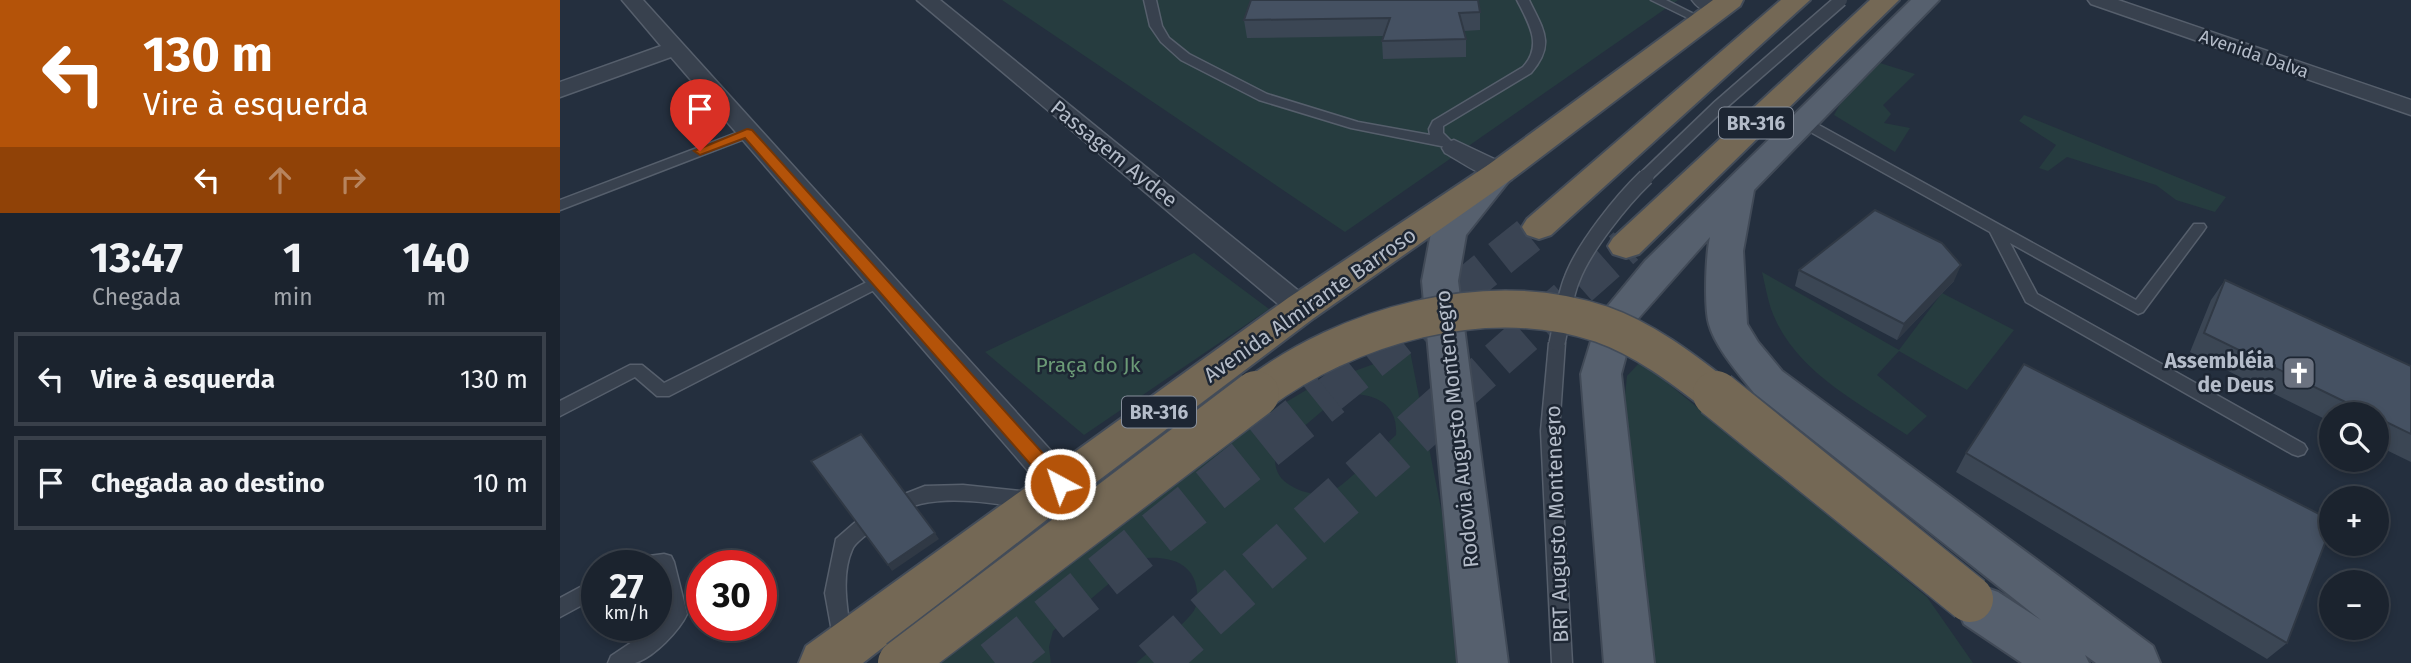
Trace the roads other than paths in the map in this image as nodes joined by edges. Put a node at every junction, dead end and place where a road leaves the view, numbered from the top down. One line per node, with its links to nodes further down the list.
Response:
1 (632, 0): 12 (street)
2 (927, 0): 27 (street, Passagem Aydee)
3 (1150, 0): 18 (lane)
4 (1523, 0): 18 (lane)
5 (1657, 0): 11 (lane)
6 (1797, 0): 22 (highway, BR-316)
7 (1841, 0): 38 (lane, BRT Augusto Montenegro, bridge)
8 (1886, 0): 15 (highway, BR-316)
9 (1926, 0): 16 (main road)
10 (2098, 0): 14 (street, Avenida Dalva)
11 (1713, 8): 19 (highway, Avenida Almirante Barroso / BR-316)
12 (673, 49): 13 (street); 17 (street)
13 (560, 90)
14 (2411, 108)
15 (1772, 109): 16 (lane); 25 (highway, BR-316)
16 (1803, 122): 20 (main road); 24 (lane)
17 (747, 132): 21 (lane); 26 (street)
18 (1449, 144): 19 (street)
19 (1500, 172): 27 (highway, Avenida Almirante Barroso / BR-316); 41 (main road, Rodovia Augusto Montenegro)
20 (1738, 187): 42 (main road); 46 (main road)
21 (560, 205)
22 (1539, 227)
23 (2199, 227): 24 (lane)
24 (1995, 229): 29 (lane)
25 (1626, 246)
26 (878, 281): 28 (lane); 30 (street)
27 (1301, 308): 30 (highway, Avenida Almirante Barroso / BR-316)
28 (560, 410)
29 (2298, 449)
30 (1049, 492): 37 (highway, Avenida Almirante Barroso / BR-316); 37 (lane)
31 (672, 594): 35 (lane)
32 (581, 596): 34 (lane)
33 (1976, 603): 40 (highway, bridge); 43 (main road); 44 (main road); 45 (main road)
34 (560, 608)
35 (672, 620)
36 (650, 641): 39 (lane)
37 (834, 656)
38 (1562, 661)
39 (618, 663)
40 (901, 663)
41 (1483, 663)
42 (1629, 663)
43 (2015, 663)
44 (2031, 663)
45 (2064, 663)
46 (2135, 663)

